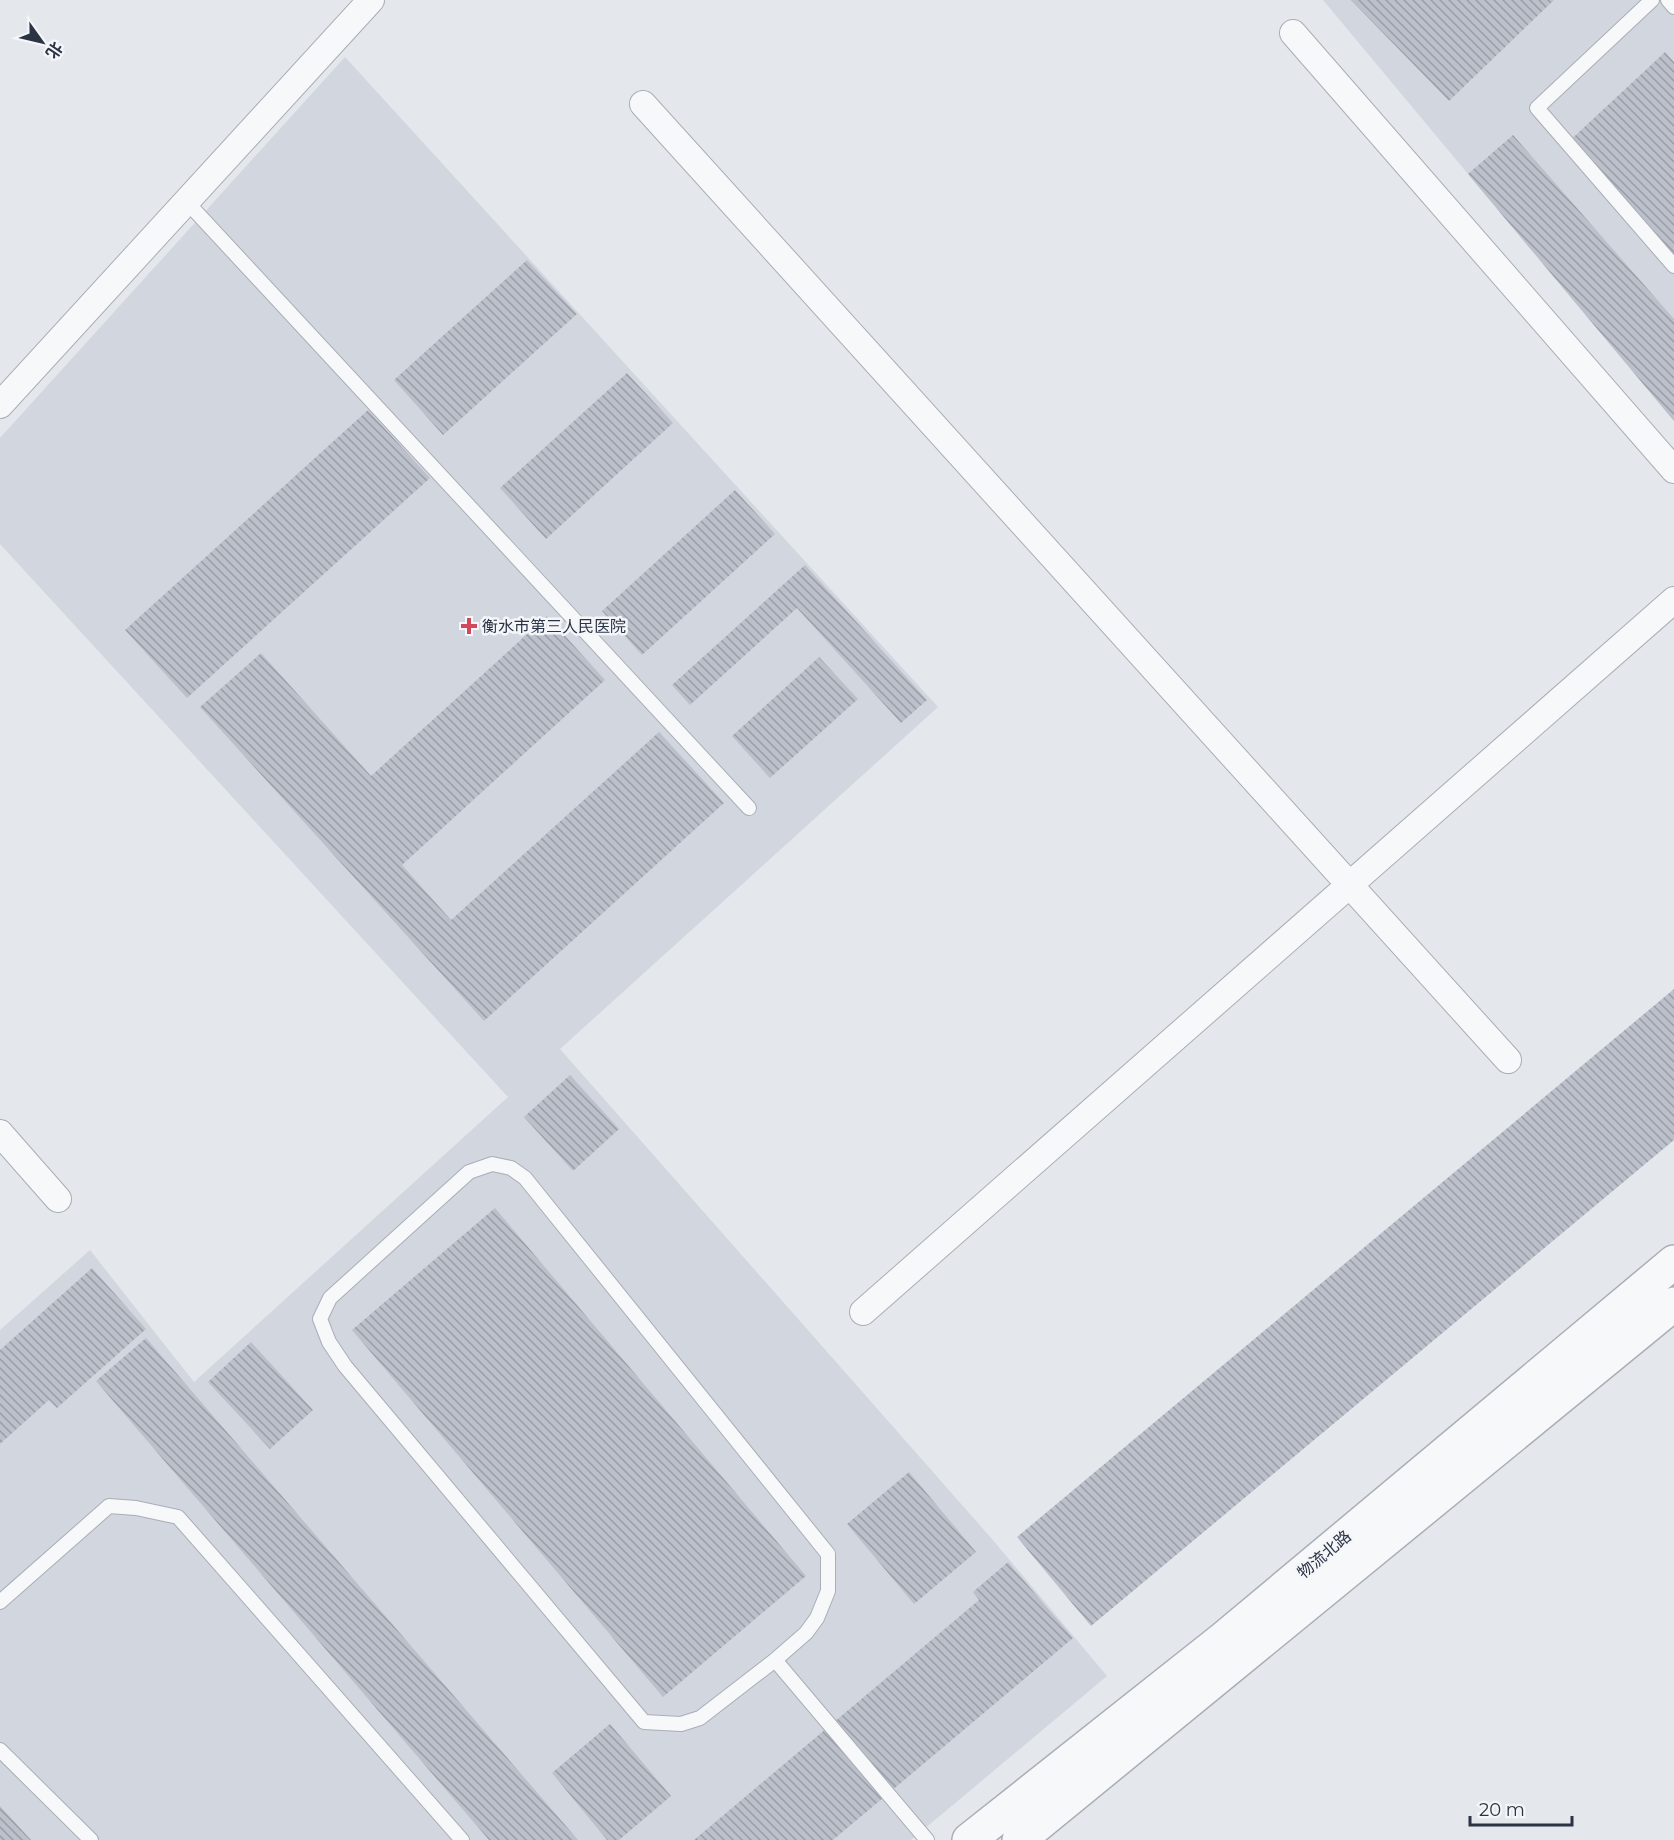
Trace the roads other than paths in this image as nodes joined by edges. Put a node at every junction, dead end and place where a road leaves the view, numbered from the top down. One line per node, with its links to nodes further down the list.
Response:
1 (371, 0): 7 (street)
2 (1652, 0): 8 (lane)
3 (1668, 0): 4 (lane)
4 (1674, 7)
5 (1293, 33): 10 (street)
6 (643, 104): 13 (street)
7 (186, 201): 9 (street); 12 (lane)
8 (1674, 266)
9 (0, 405)
10 (1674, 470)
11 (1674, 600): 13 (street)
12 (749, 808)
13 (1350, 885): 14 (street); 19 (street)
14 (1508, 1060)
15 (0, 1133): 16 (street)
16 (58, 1199)
17 (1674, 1262): 26 (street, 物流北路)
18 (1674, 1304): 27 (street, 物流北路)
19 (863, 1312)
20 (0, 1602): 24 (lane)
21 (775, 1660): 21 (lane); 25 (lane)
22 (0, 1750): 23 (lane)
23 (91, 1840)
24 (462, 1840)
25 (927, 1840)
26 (969, 1840)
27 (1019, 1840)

